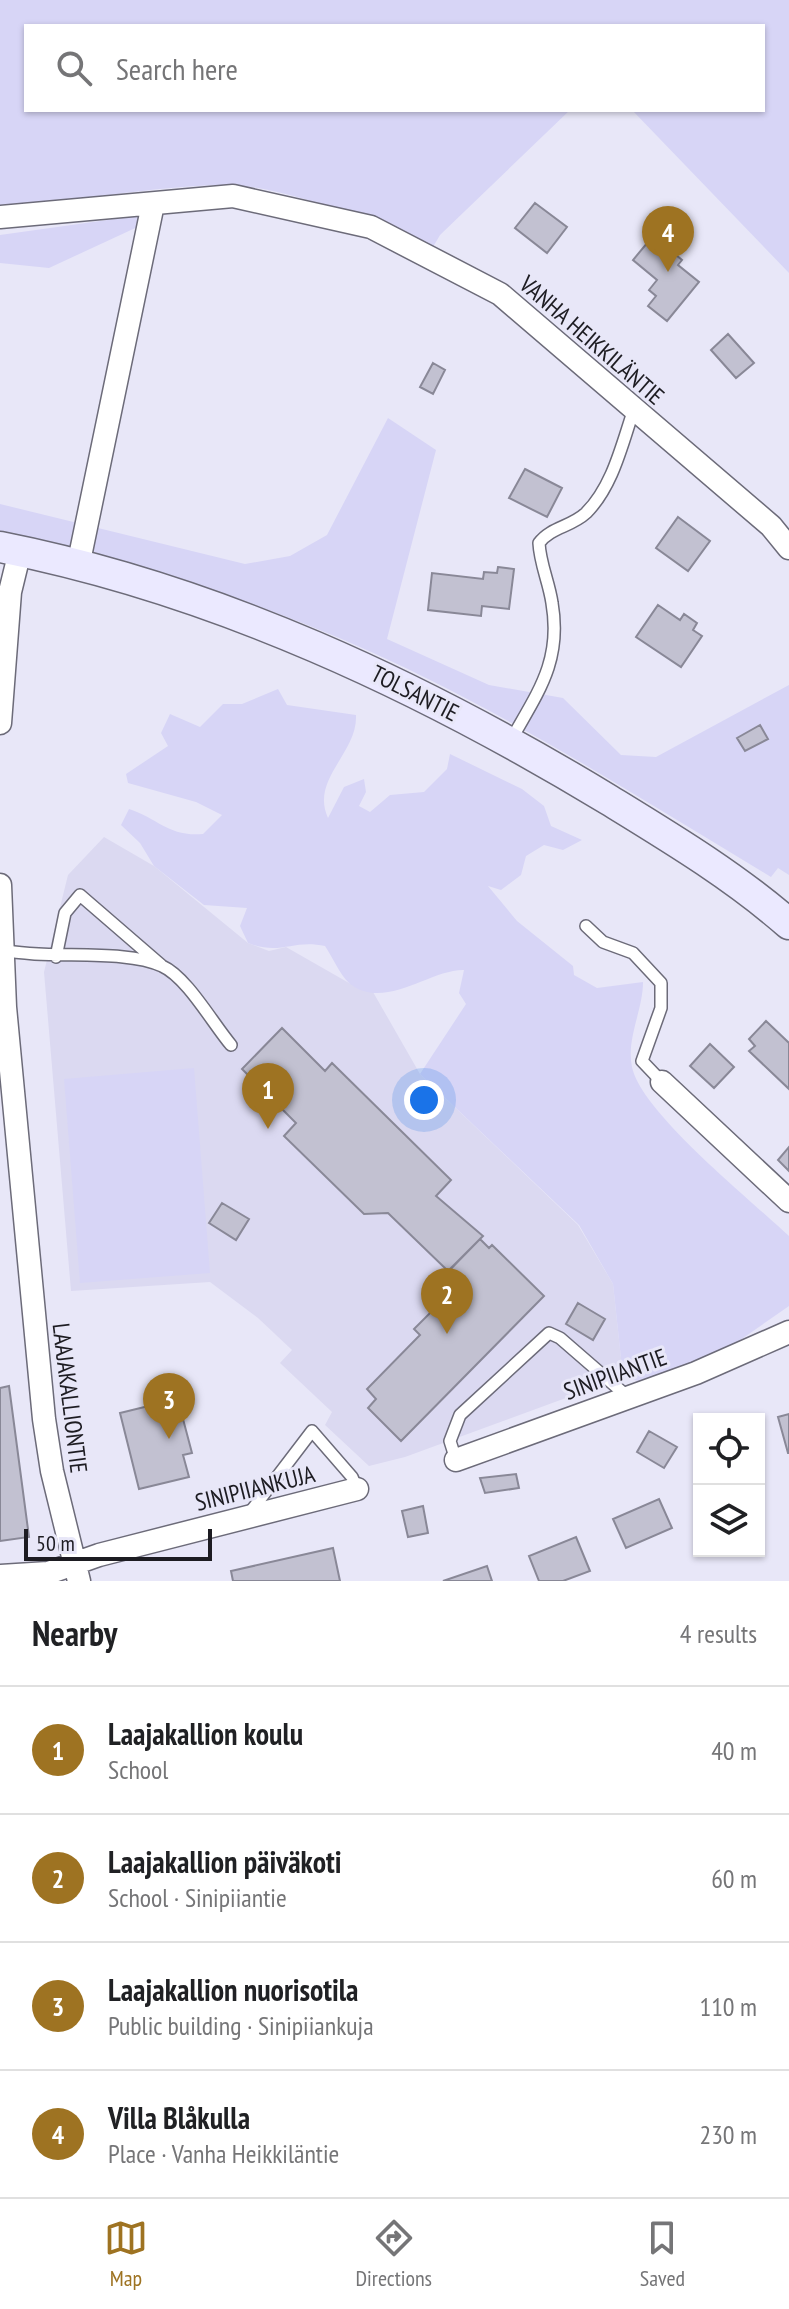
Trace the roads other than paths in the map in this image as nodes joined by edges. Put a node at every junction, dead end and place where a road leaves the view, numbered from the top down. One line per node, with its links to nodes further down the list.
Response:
1 (153, 204): 2 (street, VANHA HEIKKILÄNTIE); 3 (street, VANHA HEIKKILÄNTIE); 6 (street)
2 (0, 217)
3 (634, 409): 4 (street, VANHA HEIKKILÄNTIE); 8 (lane)
4 (789, 548)
5 (10, 549): 6 (street, TOLSANTIE); 7 (street)
6 (78, 566): 8 (street, TOLSANTIE)
7 (0, 723)
8 (509, 743): 10 (street, TOLSANTIE)
9 (0, 885): 12 (street, LAAJAKALLIONTIE)
10 (789, 924)
11 (586, 926): 16 (lane)
12 (1, 950): 13 (lane); 23 (street, LAAJAKALLIONTIE)
13 (56, 957): 14 (lane); 14 (lane)
14 (162, 965): 15 (lane)
15 (231, 1045)
16 (662, 1082): 17 (street)
17 (789, 1201)
18 (789, 1332): 19 (street, SINIPIIANTIE)
19 (628, 1397): 20 (street, SINIPIIANTIE); 20 (lane)
20 (456, 1460)
21 (357, 1489): 22 (street, SINIPIIANKUJA); 22 (lane)
22 (245, 1518): 23 (street, SINIPIIANKUJA)
23 (76, 1572): 24 (street, SINIPIIANKUJA)
24 (0, 1576)

